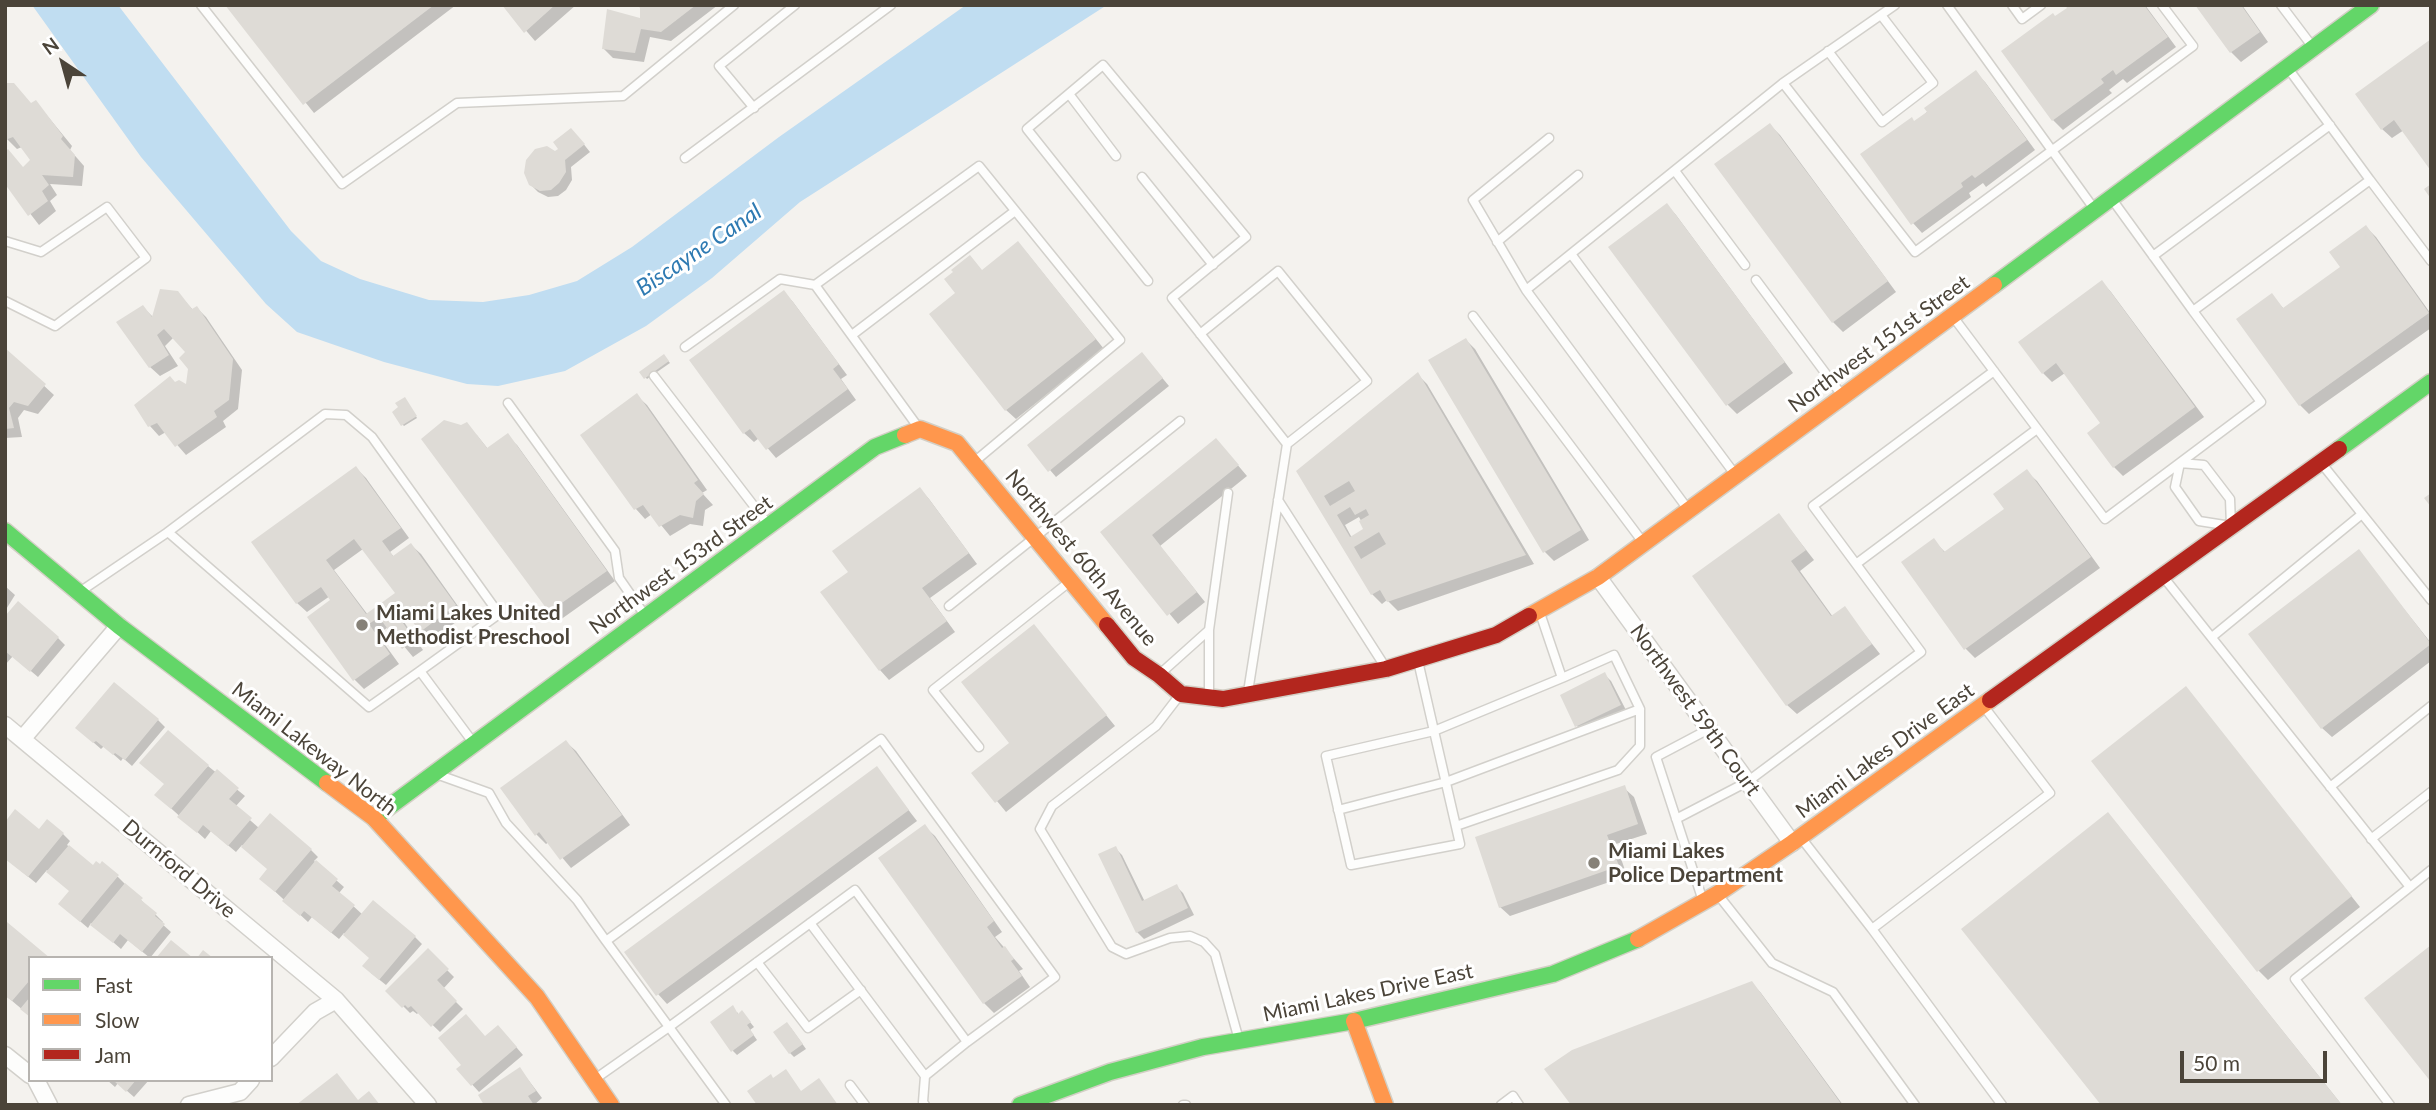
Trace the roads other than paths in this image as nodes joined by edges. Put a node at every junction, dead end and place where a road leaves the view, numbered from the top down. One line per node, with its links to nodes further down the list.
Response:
1 (201, 5): 2 (lane)
2 (734, 5)
3 (795, 5): 18 (lane)
4 (891, 5): 18 (lane)
5 (1895, 5): 12 (lane)
6 (1947, 5): 21 (lane)
7 (2012, 5): 8 (lane)
8 (2041, 5)
9 (2162, 5): 21 (lane)
10 (2281, 5): 13 (lane)
11 (2371, 5): 13 (street, Northwest 151st Street)
12 (1881, 15): 14 (lane); 14 (lane)
13 (2313, 49): 15 (street, Northwest 151st Street)
14 (1828, 51): 16 (lane)
15 (2288, 68): 19 (lane); 28 (street, Northwest 151st Street)
16 (1783, 83): 21 (lane); 24 (lane)
17 (1069, 94): 22 (lane); 36 (lane); 39 (lane)
18 (754, 107): 23 (lane)
19 (2330, 125): 27 (lane); 34 (lane)
20 (1549, 138): 32 (lane)
21 (2052, 150): 30 (lane)
22 (1116, 156)
23 (685, 158)
24 (1675, 171): 33 (lane); 37 (lane)
25 (1577, 175): 32 (lane)
26 (1142, 177): 36 (lane)
27 (2370, 180): 35 (lane); 43 (lane)
28 (2112, 199): 30 (street, Northwest 151st Street); 34 (lane)
29 (1015, 211): 40 (lane); 47 (lane); 58 (lane)
30 (2096, 211): 45 (street, Northwest 151st Street)
31 (5, 241): 42 (lane)
32 (1497, 242): 41 (lane)
33 (1571, 254): 41 (lane); 61 (lane)
34 (2153, 256): 43 (lane)
35 (2431, 261)
36 (1213, 265): 46 (lane)
37 (1745, 265)
38 (1756, 280): 52 (lane)
39 (1148, 281)
40 (815, 285): 47 (lane); 48 (lane)
41 (1526, 290): 64 (lane)
42 (5, 301)
43 (2193, 311): 60 (lane)
44 (1473, 316): 71 (lane)
45 (1953, 316): 49 (lane); 52 (street, Northwest 151st Street)
46 (1200, 334): 57 (lane); 57 (lane)
47 (852, 335): 55 (lane)
48 (685, 347)
49 (1994, 371): 56 (lane); 72 (lane)
50 (654, 376): 66 (lane)
51 (2431, 382): 59 (street, Miami Lakes Drive East)
52 (1843, 397): 61 (street, Northwest 151st Street)
53 (508, 403): 80 (lane)
54 (1180, 421): 70 (lane)
55 (920, 429): 58 (street, Northwest 60th Avenue); 66 (street, Northwest 153rd Street)
56 (2037, 429): 60 (lane); 72 (lane)
57 (1287, 444): 63 (lane)
58 (974, 462): 70 (street, Northwest 60th Avenue)
59 (2321, 462): 65 (lane); 67 (street, Miami Lakes Drive East)
60 (2180, 463): 67 (lane); 67 (lane)
61 (1736, 476): 64 (street, Northwest 151st Street)
62 (1228, 493): 82 (lane)
63 (1278, 500): 85 (lane); 90 (lane)
64 (1689, 511): 71 (street, Northwest 151st Street)
65 (2362, 514): 77 (lane); 83 (lane)
66 (769, 526): 80 (street, Northwest 153rd Street)
67 (2231, 526): 73 (street, Miami Lakes Drive East)
68 (5, 531): 76 (street, Miami Lakeway North)
69 (168, 531): 76 (lane); 86 (lane); 86 (lane)
70 (1035, 537): 75 (street, Northwest 60th Avenue); 78 (lane)
71 (1644, 544): 74 (street, Northwest 151st Street)
72 (1856, 564): 103 (lane)
73 (2162, 576): 83 (lane); 92 (street, Miami Lakes Drive East)
74 (1598, 578): 79 (street, Northwest 151st Street); 96 (street, Northwest 59th Court)
75 (1070, 581): 87 (street, Northwest 60th Avenue); 100 (lane)
76 (79, 592): 81 (street, Miami Lakeway North)
77 (2431, 600)
78 (949, 606)
79 (1539, 611): 84 (street, Northwest 151st Street); 88 (lane)
80 (646, 617): 99 (street, Northwest 153rd Street)
81 (120, 626): 98 (street); 107 (street, Miami Lakeway North)
82 (1209, 630): 87 (lane); 91 (lane)
83 (2212, 637): 104 (lane)
84 (1418, 659): 85 (street, Northwest 151st Street); 97 (lane)
85 (1386, 669): 90 (street)
86 (421, 671): 99 (lane)
87 (1159, 675): 89 (street, Northwest 60th Avenue)
88 (1562, 678): 94 (lane); 97 (lane)
89 (1181, 694): 91 (street); 123 (lane)
90 (1248, 695): 91 (street)
91 (1209, 697)
92 (1983, 706): 111 (street, Miami Lakes Drive East); 116 (lane)
93 (2431, 706): 104 (lane)
94 (1640, 709): 102 (lane); 109 (lane)
95 (5, 725): 98 (street, Durnford Drive)
96 (1709, 729): 103 (street, Northwest 59th Court); 108 (lane)
97 (1434, 731): 102 (lane); 106 (lane)
98 (23, 738): 120 (street, Durnford Drive)
99 (473, 744): 101 (street, Northwest 153rd Street)
100 (979, 747)
101 (434, 773): 107 (street, Northwest 153rd Street); 117 (lane)
102 (1446, 782): 106 (lane); 109 (lane)
103 (1747, 782): 108 (lane); 111 (street, Northwest 59th Court)
104 (2330, 786): 110 (lane)
105 (2431, 792): 110 (lane)
106 (1338, 810): 109 (lane)
107 (373, 818): 129 (street, Miami Lakeway North)
108 (1676, 819): 114 (lane)
109 (1456, 826)
110 (2371, 839): 113 (lane)
111 (1796, 840): 114 (street, Miami Lakes Drive East); 116 (lane)
112 (2431, 870): 113 (lane)
113 (2410, 887): 146 (lane)
114 (1711, 898): 121 (street, Miami Lakes Drive East); 144 (lane)
115 (810, 923): 118 (lane); 119 (lane); 124 (lane)
116 (1872, 929): 145 (lane)
117 (606, 941): 122 (lane); 124 (lane)
118 (757, 962): 119 (lane); 122 (lane)
119 (861, 990): 128 (lane)
120 (336, 1000): 126 (street); 136 (street, Durnford Drive)
121 (1354, 1020): 123 (street, Miami Lakes Drive East); 141 (street)
122 (669, 1027): 129 (lane); 138 (lane)
123 (1239, 1040): 140 (street, Miami Lakes Drive East)
124 (967, 1042): 128 (lane)
125 (5, 1055): 127 (street)
126 (273, 1056)
127 (28, 1073)
128 (925, 1076): 133 (lane)
129 (594, 1080): 137 (street, Miami Lakeway North)
130 (37, 1082): 134 (street)
131 (249, 1082): 135 (street)
132 (850, 1085): 139 (lane)
133 (921, 1104)
134 (50, 1105)
135 (189, 1105)
136 (428, 1105)
137 (611, 1105)
138 (726, 1105)
139 (865, 1105)
140 (1020, 1105)
141 (1385, 1105)
142 (1501, 1105): 143 (lane)
143 (1519, 1105)
144 (1915, 1105)
145 (2002, 1105)
146 (2390, 1105)

